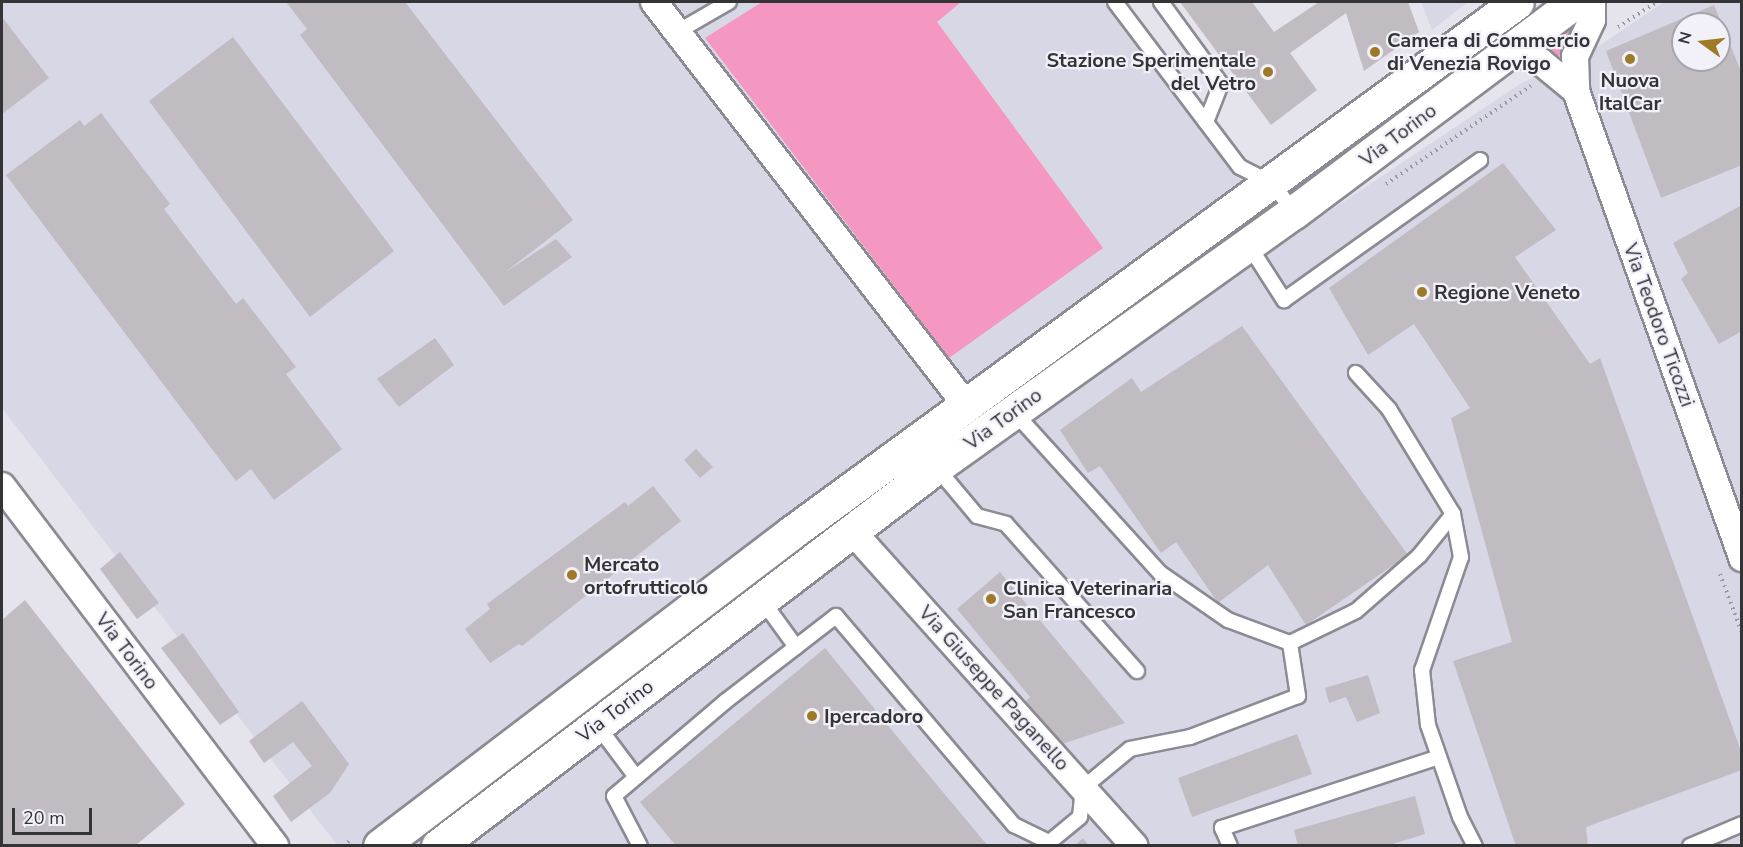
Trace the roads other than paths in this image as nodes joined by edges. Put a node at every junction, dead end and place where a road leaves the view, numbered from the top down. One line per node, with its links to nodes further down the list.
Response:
1 (654, 2): 8 (street, Via Torino)
2 (729, 2): 8 (lane)
3 (1115, 2): 11 (lane)
4 (1161, 2): 11 (lane)
5 (1517, 2): 13 (street, Via Torino)
6 (1575, 2): 9 (street, Via Torino)
7 (1592, 2): 10 (street, Via Teodoro Ticozzi)
8 (677, 32): 17 (street, Via Torino)
9 (1512, 50): 10 (street); 14 (street, Via Torino)
10 (1576, 91): 23 (street, Via Teodoro Ticozzi)
11 (1206, 123): 13 (lane)
12 (1480, 160): 15 (lane)
13 (1272, 183): 14 (lane); 17 (street, Via Torino)
14 (1294, 212): 15 (street, Via Torino)
15 (1248, 244): 18 (street, Via Torino)
16 (1356, 373): 21 (lane)
17 (966, 405): 35 (street, Via Torino)
18 (1014, 411): 19 (street, Via Torino); 25 (lane)
19 (936, 467): 22 (street, Via Torino); 27 (lane)
20 (2, 486): 34 (street, Via Torino)
21 (1453, 514): 25 (lane); 29 (lane)
22 (852, 531): 24 (street, Via Torino); 31 (street, Via Giuseppe Paganello)
23 (1730, 562)
24 (761, 600): 26 (lane); 28 (street, Via Torino)
25 (1290, 643): 31 (lane)
26 (796, 647): 30 (lane); 33 (lane)
27 (1137, 671)
28 (597, 725): 30 (lane); 36 (street, Via Torino)
29 (1439, 757): 39 (lane); 40 (lane)
30 (636, 777): 37 (lane)
31 (1083, 788): 33 (lane); 38 (street, Via Giuseppe Paganello)
32 (1742, 824): 41 (lane)
33 (1047, 844)
34 (275, 846)
35 (380, 846)
36 (438, 846)
37 (639, 846)
38 (1135, 846)
39 (1230, 846)
40 (1475, 846)
41 (1690, 846)

